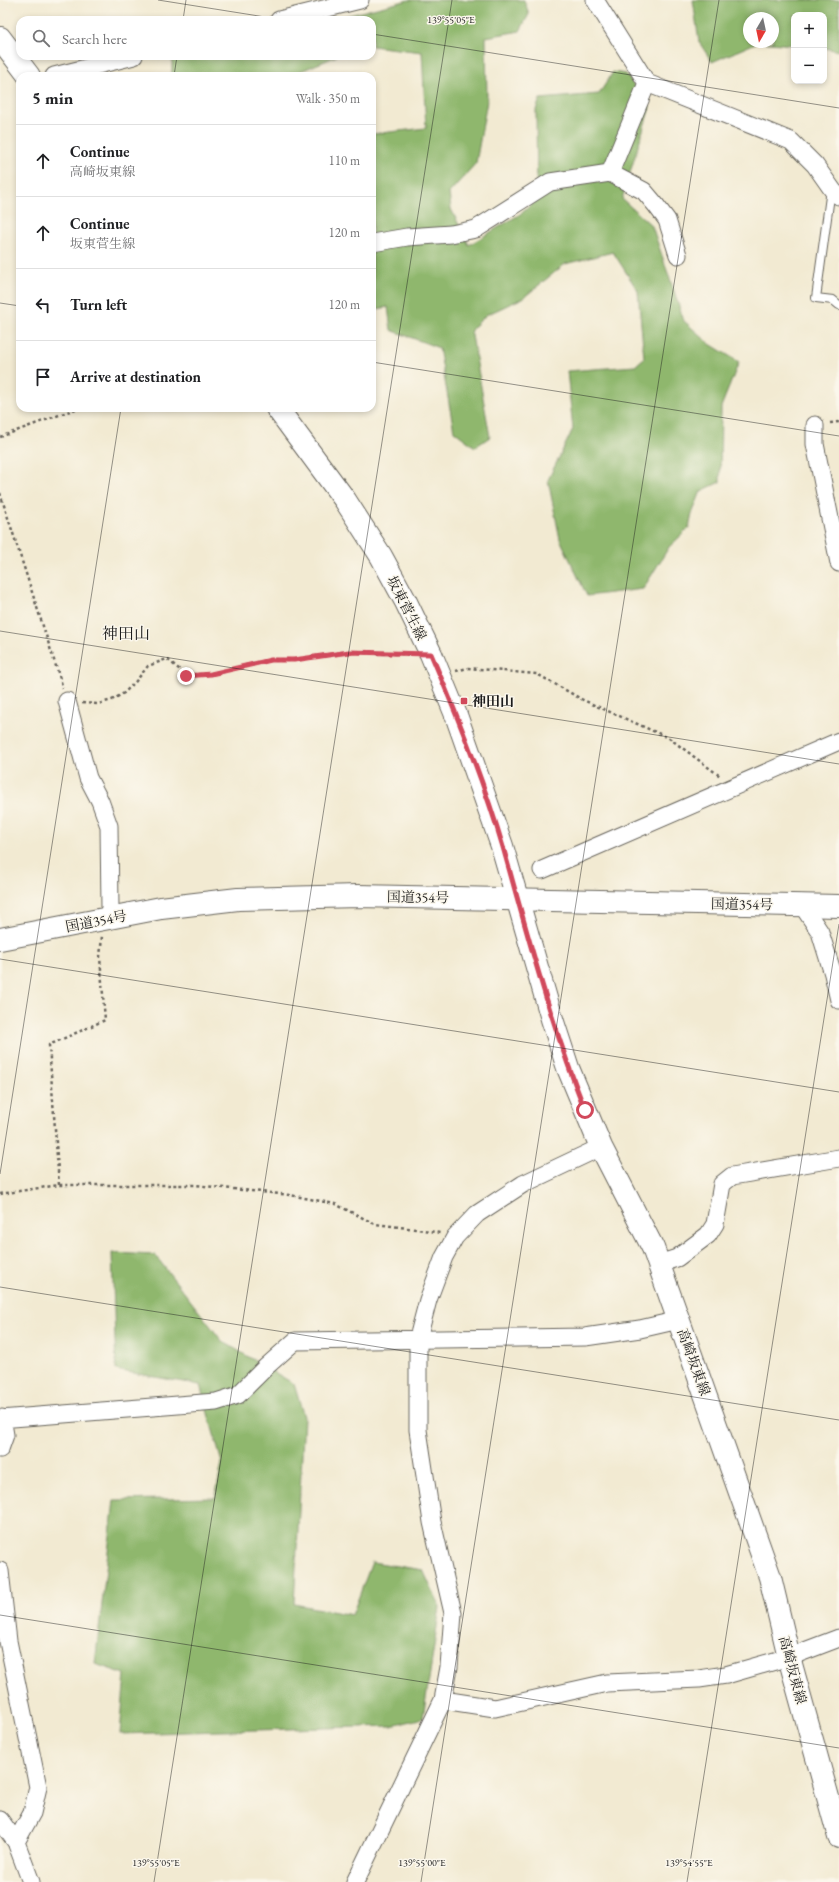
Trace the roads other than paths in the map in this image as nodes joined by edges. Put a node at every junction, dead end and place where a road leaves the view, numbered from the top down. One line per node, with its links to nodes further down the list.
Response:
1 (360, 0): 3 (street)
2 (595, 0): 10 (street)
3 (295, 16)
4 (0, 38): 5 (main road)
5 (16, 59)
6 (17, 60): 8 (main road)
7 (118, 60): 9 (street)
8 (26, 72)
9 (70, 72)
10 (647, 83): 11 (street); 12 (street)
11 (610, 173): 13 (street); 14 (street)
12 (835, 192): 15 (lane)
13 (376, 242)
14 (678, 255)
15 (839, 305)
16 (280, 412): 22 (main road, 坂東菅生線)
17 (815, 425): 18 (street)
18 (839, 563)
19 (67, 702): 25 (street)
20 (839, 741): 21 (street)
21 (542, 870)
22 (517, 898): 23 (main road, 国道354号); 25 (main road, 国道354号); 28 (main road, 高崎坂東線)
23 (802, 905): 24 (main road, 国道354号); 27 (street)
24 (839, 906)
25 (107, 919): 26 (main road, 国道354号)
26 (0, 939)
27 (839, 1000)
28 (601, 1147): 30 (main road, 高崎坂東線); 32 (street)
29 (839, 1158): 30 (street)
30 (658, 1264): 31 (main road, 高崎坂東線)
31 (679, 1320): 32 (street); 37 (main road, 高崎坂東線)
32 (418, 1338): 33 (street); 38 (street)
33 (1, 1418): 34 (street)
34 (0, 1449)
35 (0, 1571): 41 (street)
36 (839, 1638): 37 (street)
37 (789, 1656): 38 (street); 40 (main road, 高崎坂東線)
38 (443, 1700): 43 (street)
39 (0, 1820): 41 (street)
40 (839, 1837)
41 (16, 1842): 42 (street)
42 (31, 1882)
43 (355, 1882)

